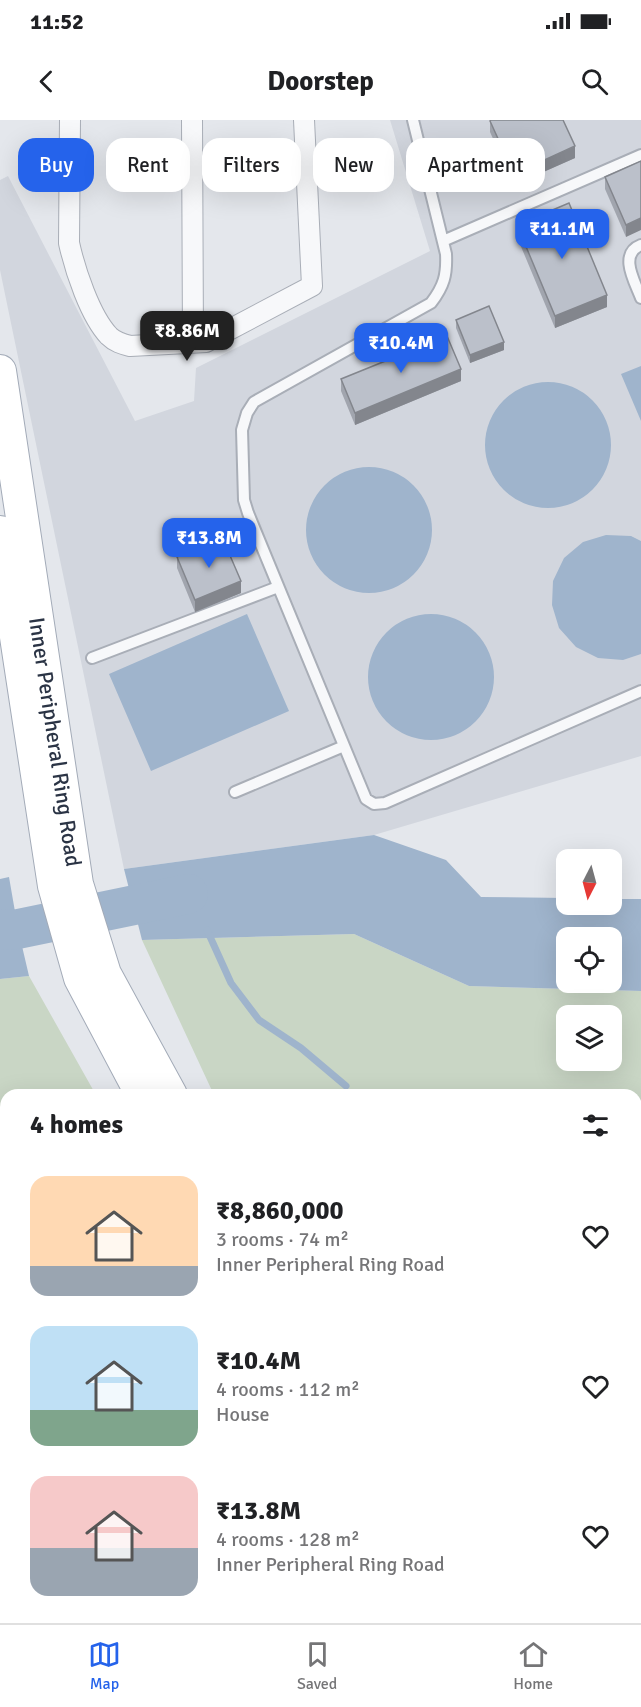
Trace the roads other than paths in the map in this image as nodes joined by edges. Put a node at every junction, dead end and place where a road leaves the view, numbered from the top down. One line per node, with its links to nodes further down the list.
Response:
1 (70, 120): 9 (street)
2 (192, 120): 9 (street)
3 (304, 120): 9 (street)
4 (413, 120): 6 (lane)
5 (641, 155): 6 (lane)
6 (443, 241): 12 (lane)
7 (641, 245): 8 (lane)
8 (641, 298)
9 (193, 342)
10 (0, 371): 17 (main road, Inner Peripheral Ring Road)
11 (0, 532): 17 (main road, Inner Peripheral Ring Road)
12 (278, 586): 13 (lane); 15 (lane)
13 (92, 658)
14 (641, 691): 15 (lane)
15 (344, 746): 16 (lane)
16 (235, 792)
17 (65, 885): 18 (main road, Inner Peripheral Ring Road)
18 (92, 976): 19 (main road, Inner Peripheral Ring Road); 20 (main road, Inner Peripheral Ring Road)
19 (139, 1089)
20 (167, 1089)

